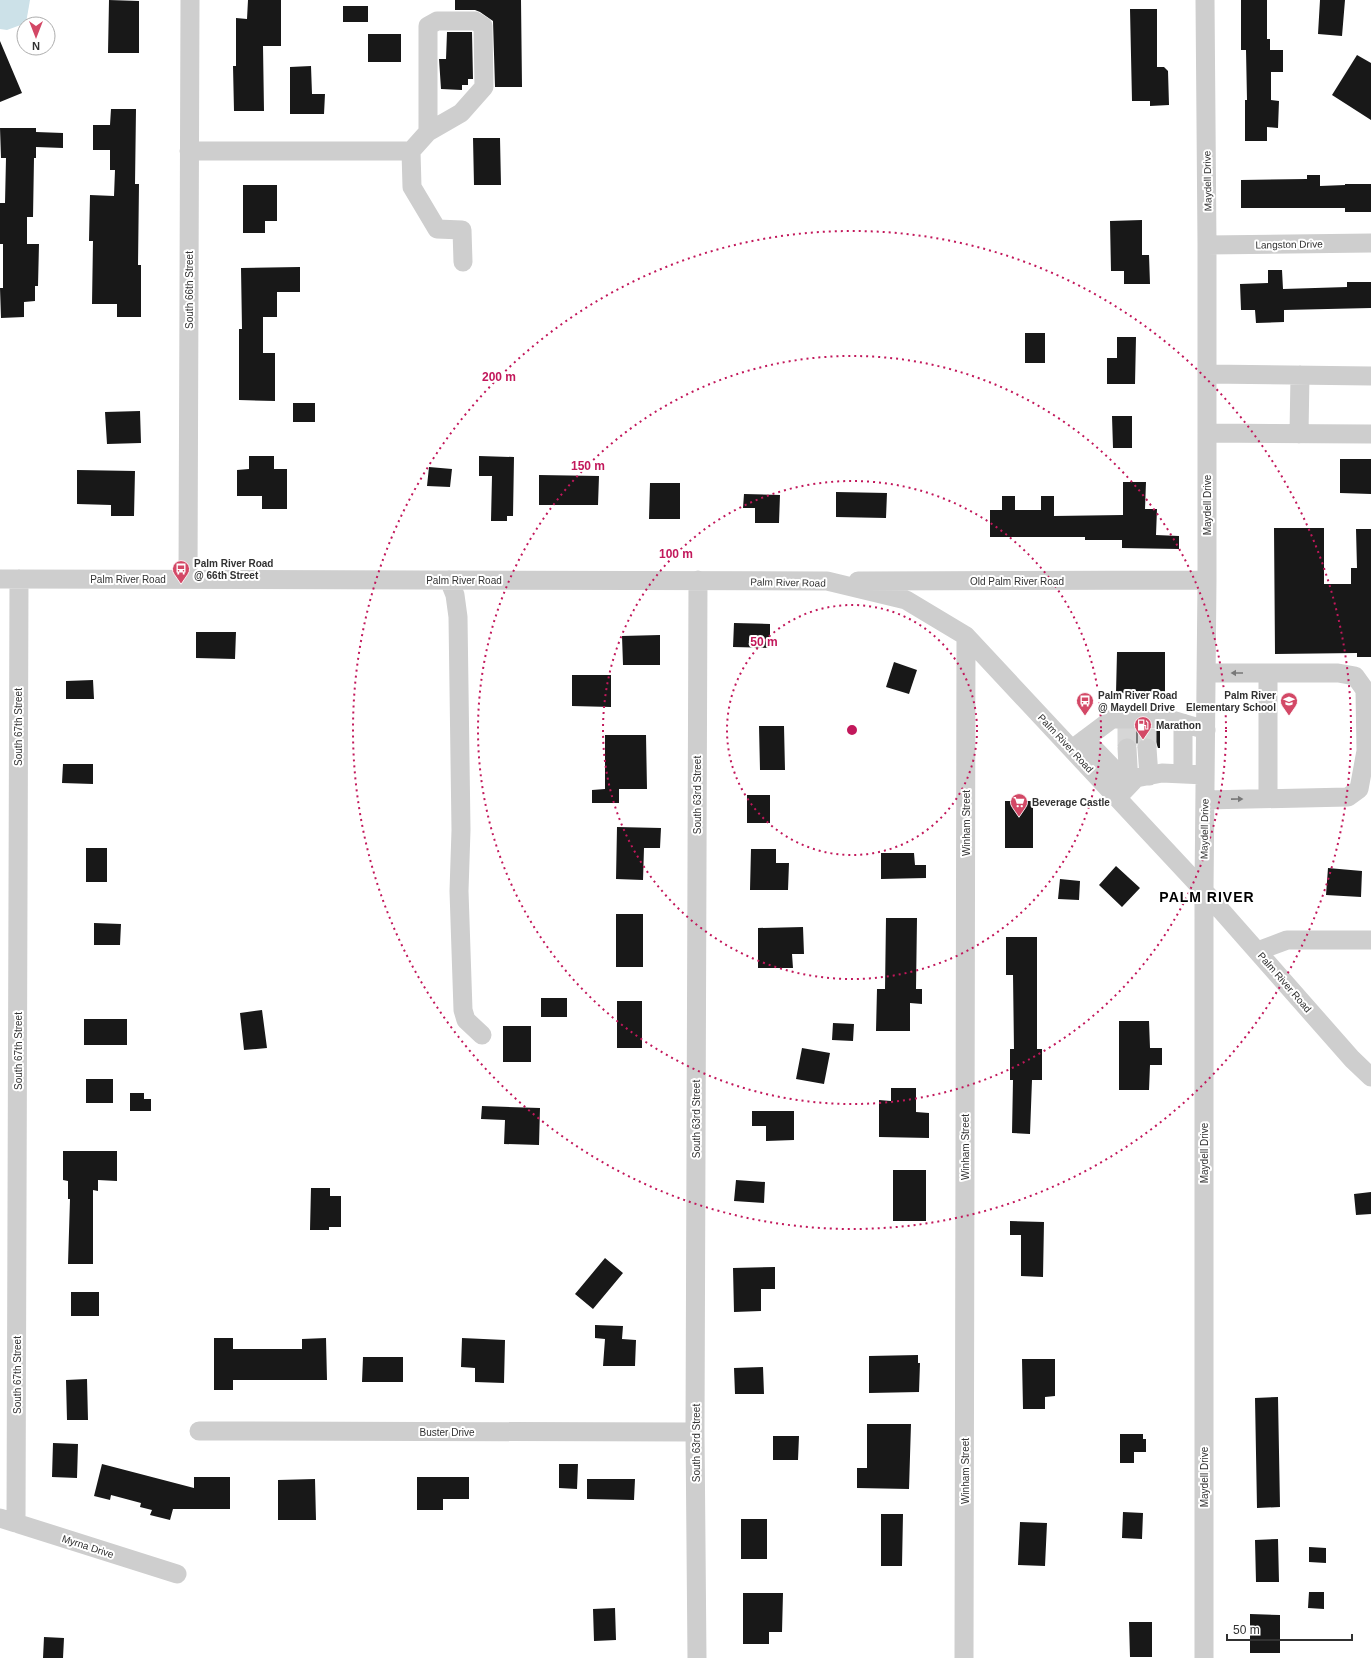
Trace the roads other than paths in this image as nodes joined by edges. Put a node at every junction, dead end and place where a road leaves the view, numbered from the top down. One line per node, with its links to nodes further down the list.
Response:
1 (190, 0): 5 (street, South 66th Street)
2 (1205, 0): 7 (street, Maydell Drive)
3 (428, 132): 3 (street); 4 (street)
4 (411, 151): 5 (street); 8 (street)
5 (190, 152): 17 (street, South 66th Street)
6 (1371, 244): 7 (street, Langston Drive)
7 (1207, 245): 9 (street, Maydell Drive)
8 (463, 262)
9 (1207, 374): 10 (street); 12 (street, Maydell Drive)
10 (1300, 375): 11 (street); 13 (street)
11 (1371, 376)
12 (1207, 434): 13 (street); 20 (street, Maydell Drive)
13 (1299, 434): 14 (street)
14 (1371, 434)
15 (0, 579): 16 (street, Palm River Road)
16 (19, 579): 17 (street, Palm River Road); 40 (street, South 67th Street)
17 (188, 579): 18 (street, Palm River Road)
18 (449, 580): 19 (street, Palm River Road); 36 (street)
19 (698, 580): 21 (street, Palm River Road); 39 (street, South 63rd Street)
20 (1207, 580): 21 (street, Old Palm River Road); 23 (street, Maydell Drive)
21 (827, 581): 22 (street, Palm River Road)
22 (966, 636): 27 (street, Palm River Road); 43 (street, Winham Street)
23 (1206, 673): 24 (street, one-way to 23); 26 (street, Maydell Drive)
24 (1268, 673): 31 (street); 31 (street)
25 (1183, 723): 26 (street); 27 (street); 28 (street)
26 (1206, 730): 29 (street, Maydell Drive)
27 (1078, 744): 30 (street, Palm River Road)
28 (1183, 774): 29 (street); 30 (street)
29 (1205, 775): 32 (street, Maydell Drive)
30 (1138, 782): 30 (street); 33 (street, Palm River Road)
31 (1268, 798): 32 (street, one-way to 31)
32 (1205, 800): 33 (street, Maydell Drive)
33 (1204, 891): 35 (street, Palm River Road); 44 (street, Maydell Drive)
34 (1371, 940): 35 (street)
35 (1258, 951): 37 (street, Palm River Road)
36 (482, 1035)
37 (1371, 1077)
38 (199, 1431): 39 (street, Buster Drive)
39 (696, 1432): 42 (street, South 63rd Street)
40 (8, 1521): 41 (street, Myrna Drive)
41 (177, 1574)
42 (697, 1658)
43 (964, 1658)
44 (1204, 1658)

